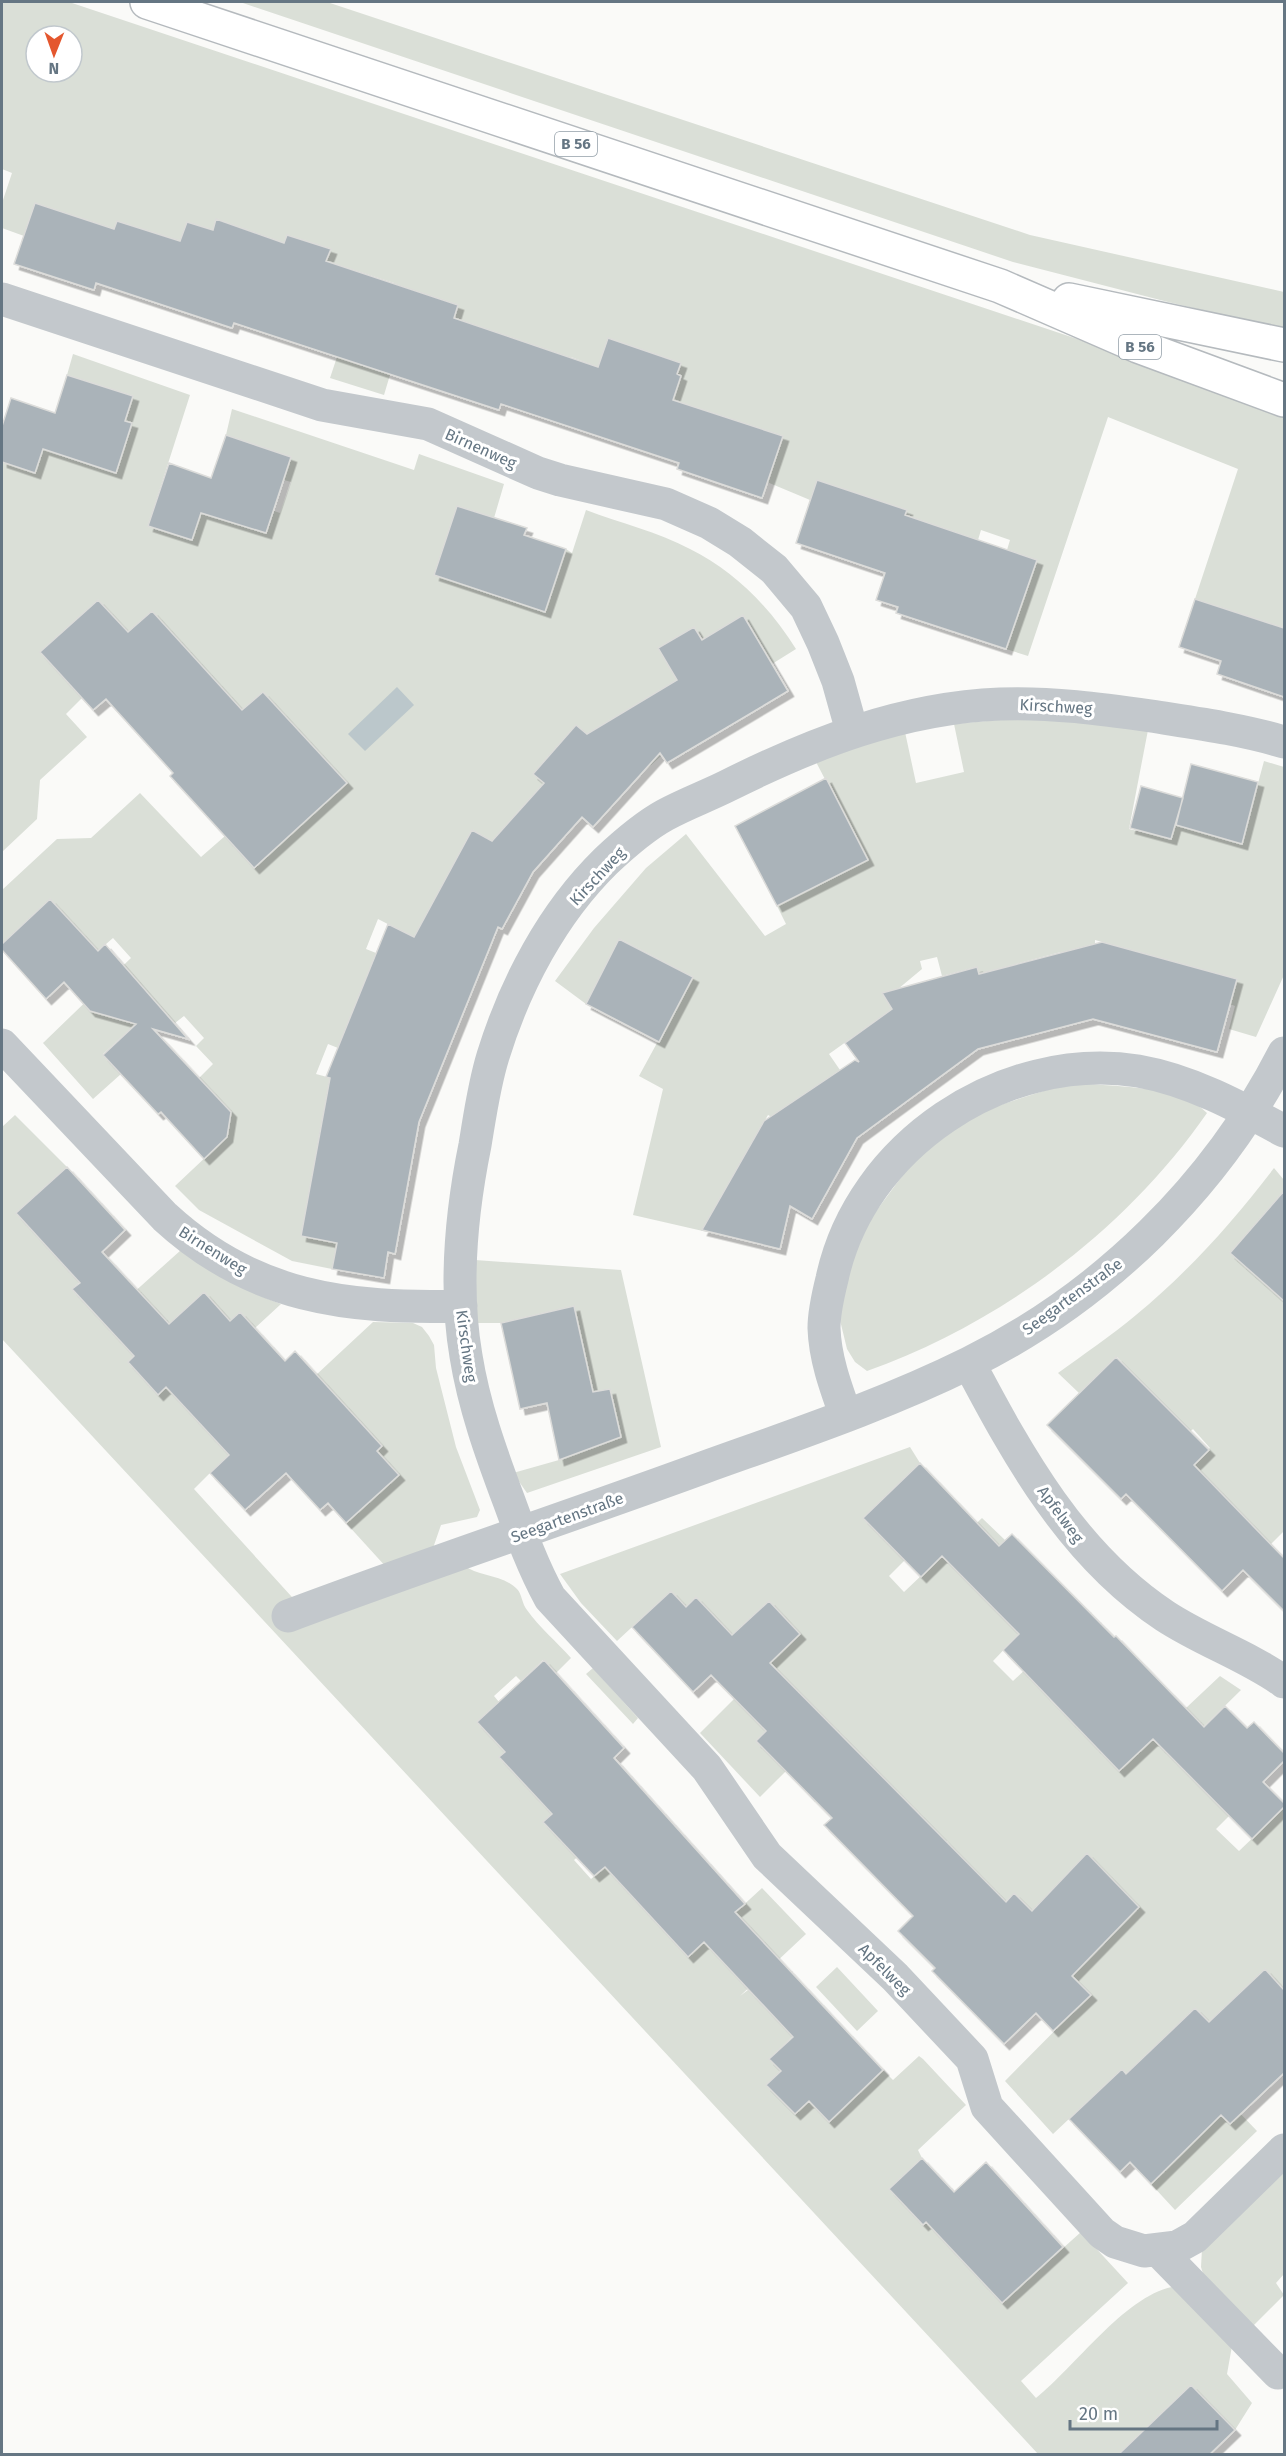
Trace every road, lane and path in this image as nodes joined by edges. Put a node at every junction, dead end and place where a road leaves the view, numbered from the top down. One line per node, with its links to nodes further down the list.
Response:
1 (149, 2): 2 (main road, B 56)
2 (1000, 286): 4 (main road, B 56); 5 (main road, B 56)
3 (2, 299): 6 (street, Birnenweg)
4 (1284, 345)
5 (1284, 400)
6 (852, 731): 7 (street, Kirschweg); 12 (street, Kirschweg)
7 (1284, 742)
8 (2, 1045): 12 (street, Birnenweg)
9 (1284, 1053): 10 (street, Seegartenstraße)
10 (1250, 1112): 11 (street); 13 (street, Seegartenstraße); 14 (street)
11 (1284, 1131)
12 (461, 1306): 15 (street, Kirschweg)
13 (969, 1363): 14 (street, Seegartenstraße); 17 (street, Apfelweg)
14 (846, 1416): 15 (street, Seegartenstraße)
15 (521, 1534): 16 (street, Seegartenstraße); 19 (street, Apfelweg)
16 (288, 1616)
17 (1284, 1682)
18 (1284, 2150): 19 (street, Apfelweg)
19 (1159, 2251): 20 (street)
20 (1278, 2373)

